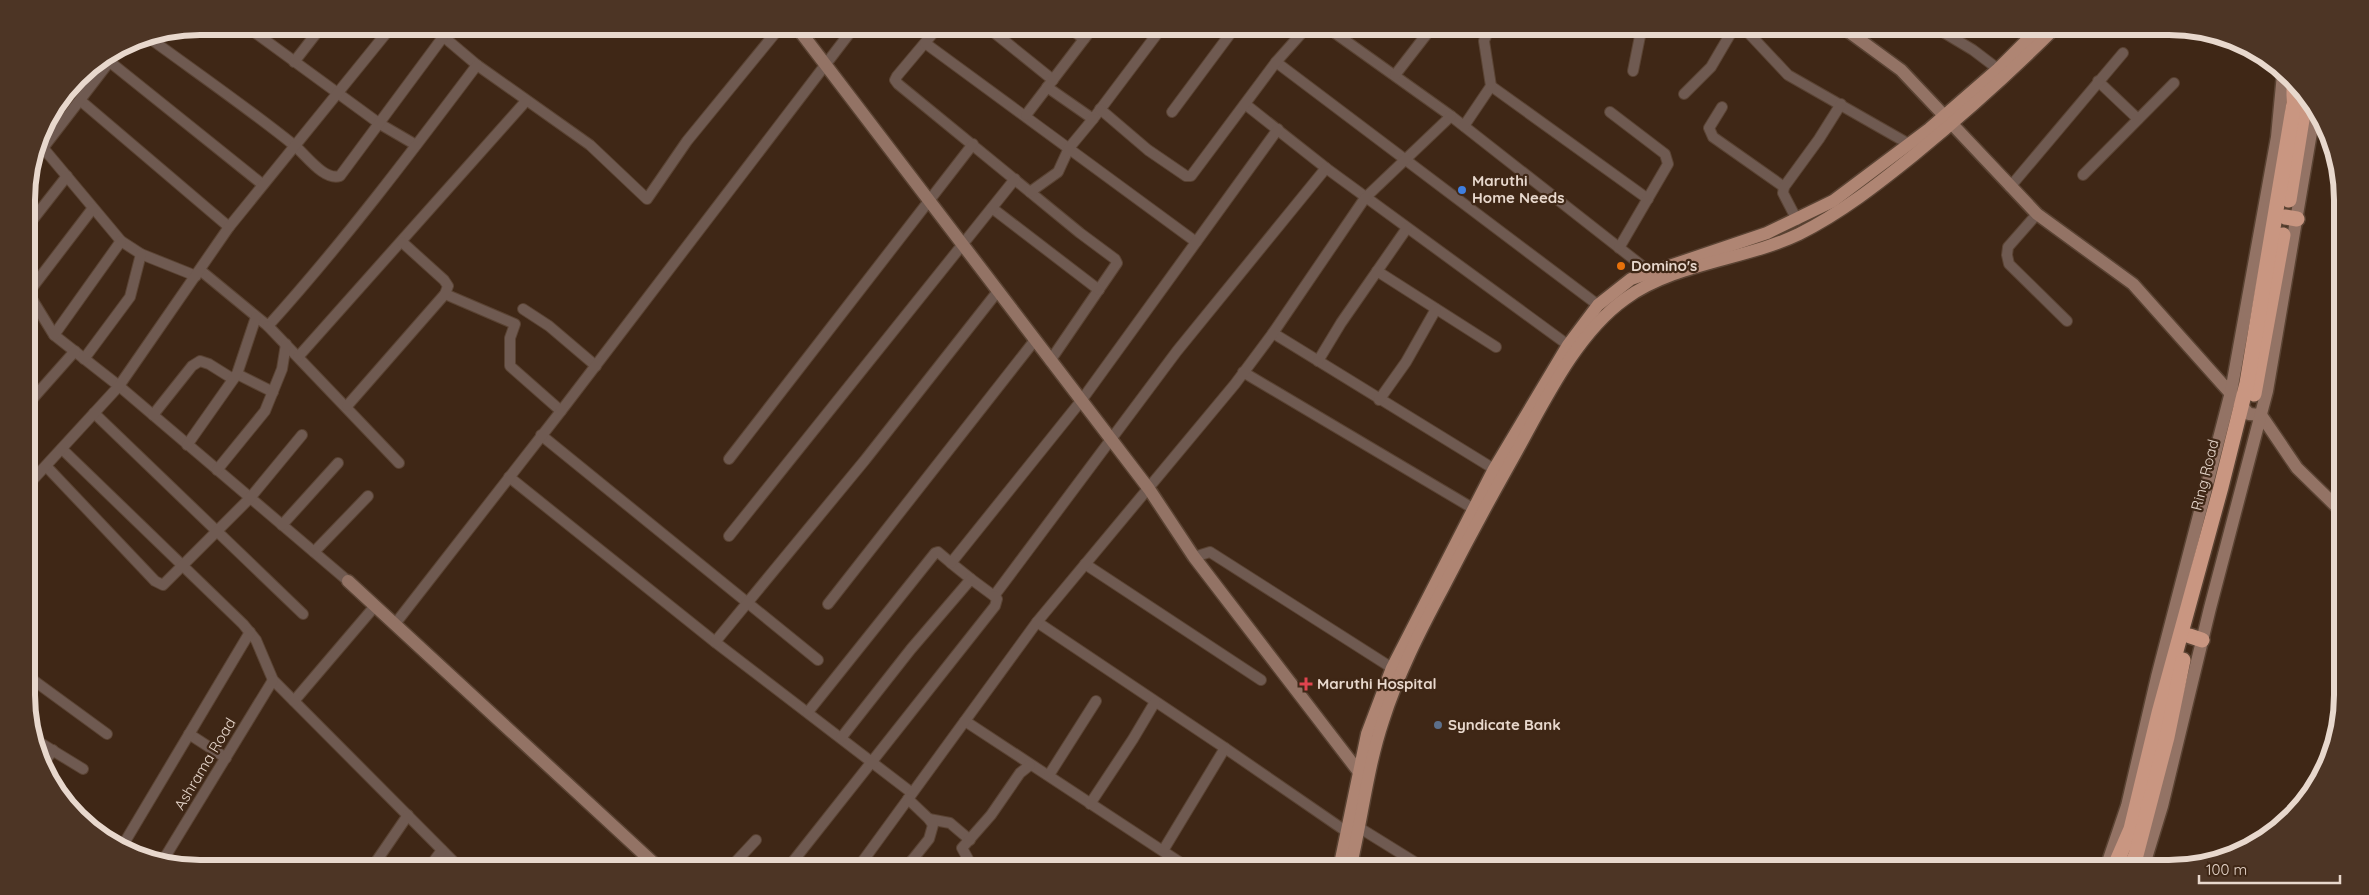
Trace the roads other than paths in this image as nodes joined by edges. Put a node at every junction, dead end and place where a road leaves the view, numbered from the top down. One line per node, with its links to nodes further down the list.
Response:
1 (258, 35): 30 (street)
2 (315, 35): 30 (street)
3 (385, 35): 43 (street)
4 (774, 35): 46 (street)
5 (806, 35): 32 (street)
6 (848, 35): 32 (street)
7 (932, 35): 27 (street)
8 (996, 35): 40 (street)
9 (1079, 35): 25 (street)
10 (1087, 35): 25 (street)
11 (1156, 35): 51 (street)
12 (1229, 35): 52 (street)
13 (1300, 35): 31 (street)
14 (1338, 35): 36 (street)
15 (1423, 35): 36 (street)
16 (1486, 35): 41 (street)
17 (1640, 35): 35 (street)
18 (1730, 35): 44 (street)
19 (1750, 35): 48 (street)
20 (1853, 35): 57 (street)
21 (1948, 35): 34 (street)
22 (2032, 35): 34 (main road)
23 (2048, 35): 57 (main road)
24 (443, 37): 33 (street); 60 (street)
25 (1084, 39): 40 (street)
26 (155, 42): 67 (street)
27 (925, 43): 54 (street); 64 (street)
28 (2123, 53): 38 (street)
29 (110, 62): 45 (street); 76 (street)
30 (294, 62): 43 (street)
31 (1276, 62): 47 (street); 70 (street)
32 (825, 64): 82 (street); 122 (street)
33 (477, 65): 46 (street); 66 (street)
34 (1998, 69): 57 (main road)
35 (1633, 71)
36 (1395, 75): 55 (street)
37 (2282, 80): 75 (street)
38 (2098, 81): 58 (street); 78 (street)
39 (2174, 83): 58 (street)
40 (1050, 84): 54 (street); 56 (street)
41 (1492, 86): 61 (street); 81 (street)
42 (2294, 92): 75 (highway, Ring Road)
43 (338, 94): 60 (street); 67 (street)
44 (1684, 94)
45 (81, 101): 63 (street); 89 (street)
46 (526, 101): 92 (street)
47 (1245, 104): 51 (street); 62 (street)
48 (1841, 104): 65 (street); 77 (street)
49 (2305, 106): 87 (highway, Ring Road)
50 (1722, 107): 77 (street)
51 (1100, 109): 56 (street)
52 (1172, 112)
53 (1610, 112): 81 (street)
54 (1026, 116): 68 (street)
55 (1451, 116): 61 (street); 70 (street)
56 (1093, 119): 68 (street)
57 (1948, 120): 65 (main road); 78 (street); 196 (main road)
58 (2138, 120): 72 (street)
59 (2313, 121): 87 (street)
60 (380, 124): 66 (street); 67 (street)
61 (1464, 126): 95 (street)
62 (1278, 129): 71 (street); 93 (street)
63 (48, 137)
64 (973, 144): 74 (street); 82 (street)
65 (1909, 144): 88 (main road)
66 (416, 145): 110 (street)
67 (295, 146): 76 (street)
68 (1069, 148): 79 (street); 93 (street)
69 (44, 149): 73 (street)
70 (1406, 159): 80 (street); 104 (street)
71 (1326, 168): 80 (street); 138 (street)
72 (2083, 175)
73 (67, 176): 83 (street); 86 (street)
74 (1015, 179): 79 (street); 84 (street)
75 (2276, 181): 127 (street); 133 (highway, Ring Road)
76 (262, 184): 89 (street)
77 (1784, 187): 88 (street)
78 (2010, 187): 85 (street)
79 (1030, 192): 101 (street)
80 (1366, 198): 90 (street); 111 (street)
81 (1648, 199): 95 (street)
82 (929, 201): 94 (street); 141 (street)
83 (93, 208): 91 (street); 100 (street)
84 (992, 208): 94 (street); 101 (street)
85 (2037, 214): 109 (street); 127 (street)
86 (35, 217)
87 (2291, 218): 133 (highway, Ring Road)
88 (1797, 220): 98 (main road)
89 (229, 227): 99 (street)
90 (1407, 228): 97 (street); 115 (street)
91 (121, 241): 96 (street); 112 (street)
92 (402, 242): 103 (street); 118 (street)
93 (1196, 242): 130 (street)
94 (962, 244): 102 (street); 156 (street)
95 (1619, 248): 98 (street)
96 (141, 254): 99 (street); 119 (street)
97 (1377, 271): 107 (street); 121 (street)
98 (1650, 272): 104 (main road)
99 (198, 273): 108 (street); 125 (street)
100 (35, 290)
101 (1099, 290): 120 (street)
102 (998, 291): 113 (street); 165 (street)
103 (445, 294): 131 (street); 132 (street)
104 (1598, 305): 115 (main road)
105 (35, 307): 112 (street)
106 (523, 309): 122 (street)
107 (1436, 309): 116 (street); 129 (street)
108 (256, 316): 110 (street); 124 (street)
109 (2067, 321)
110 (268, 326): 114 (street)
111 (1272, 333): 121 (street); 123 (street)
112 (54, 335): 117 (street)
113 (1035, 340): 120 (street); 166 (street)
114 (286, 344): 118 (street); 126 (street)
115 (1568, 344): 145 (main road)
116 (1496, 346)
117 (75, 352): 119 (street); 128 (street)
118 (298, 357): 131 (street)
119 (84, 359): 125 (street)
120 (1050, 361): 130 (street)
121 (1318, 362): 129 (street)
122 (596, 366): 132 (street)
123 (1243, 372): 149 (street); 153 (street)
124 (235, 376): 126 (street); 135 (street); 139 (street)
125 (119, 386): 134 (street); 135 (street)
126 (273, 392): 146 (street)
127 (2231, 392): 133 (street); 172 (street)
128 (35, 396)
129 (1379, 400): 145 (street)
130 (1081, 401): 138 (street); 159 (street)
131 (346, 406): 143 (street)
132 (561, 411): 137 (street)
133 (2251, 411): 152 (street); 172 (highway, Ring Road)
134 (94, 413): 140 (street); 155 (street)
135 (153, 415): 139 (street)
136 (302, 435): 151 (street)
137 (542, 436): 147 (street); 165 (street)
138 (1111, 440): 149 (street); 164 (street)
139 (187, 445): 146 (street)
140 (62, 449): 144 (street); 161 (street)
141 (729, 459)
142 (338, 463): 154 (street)
143 (399, 463)
144 (46, 466): 148 (street); 161 (street)
145 (1494, 469): 153 (main road)
146 (218, 470): 151 (street)
147 (508, 477): 170 (street); 173 (street)
148 (35, 478)
149 (1148, 489): 158 (street); 160 (street)
150 (368, 496): 157 (street)
151 (250, 498): 154 (street); 155 (street)
152 (2334, 504)
153 (1474, 509): 175 (main road)
154 (282, 525): 157 (street)
155 (217, 532): 161 (street); 168 (street)
156 (729, 536)
157 (314, 552): 163 (street)
158 (1194, 557): 175 (street); 196 (street)
159 (951, 563): 162 (street); 182 (street)
160 (1085, 564): 169 (street); 177 (street)
161 (183, 567): 171 (street)
162 (971, 579): 164 (street); 186 (street)
163 (348, 581): 167 (street)
164 (994, 596): 192 (street)
165 (747, 604): 173 (street); 174 (street)
166 (828, 604)
167 (375, 606): 170 (street); 179 (street)
168 (302, 614)
169 (1037, 622): 181 (street); 183 (street)
170 (395, 624): 212 (street)
171 (250, 632): 176 (street); 185 (street)
172 (2185, 635): 198 (highway, Ring Road); 224 (highway, Ring Road); 225 (street)
173 (715, 642): 182 (street)
174 (818, 660)
175 (1392, 668): 196 (main road)
176 (273, 680): 179 (street); 191 (street, Ashrama Road)
177 (1261, 680)
178 (35, 681): 184 (street)
179 (294, 701): 200 (street)
180 (1096, 701): 195 (street)
181 (1155, 702): 188 (street); 199 (street)
182 (808, 712): 186 (street)
183 (965, 720): 193 (street); 197 (street)
184 (107, 734)
185 (189, 734): 191 (street); 205 (street)
186 (841, 738): 192 (street)
187 (43, 744): 189 (street)
188 (1225, 748): 202 (street); 206 (street)
189 (54, 750): 190 (street); 194 (street)
190 (48, 758)
191 (226, 758): 208 (street, Ashrama Road)
192 (871, 761): 197 (street); 214 (street)
193 (1030, 765): 195 (street); 204 (street)
194 (83, 769)
195 (1048, 775): 199 (street)
196 (1364, 775): 202 (main road)
197 (910, 796): 201 (street); 215 (street)
198 (2134, 798): 222 (street); 223 (highway, Ring Road)
199 (1090, 804): 206 (street)
200 (408, 815): 207 (street); 209 (street)
201 (929, 819): 204 (street); 216 (street)
202 (1352, 827): 219 (main road); 220 (main road); 221 (street)
203 (756, 840): 213 (street)
204 (970, 840): 217 (street)
205 (125, 842)
206 (1164, 849): 218 (street)
207 (442, 850): 210 (street); 211 (street)
208 (166, 856)
209 (377, 860)
210 (435, 860)
211 (453, 860)
212 (650, 860)
213 (737, 860)
214 (794, 860)
215 (864, 860)
216 (912, 860)
217 (968, 860)
218 (1178, 860)
219 (1342, 860)
220 (1350, 860)
221 (1412, 860)
222 (2109, 860)
223 (2118, 860)
224 (2134, 860)
225 (2145, 860)

